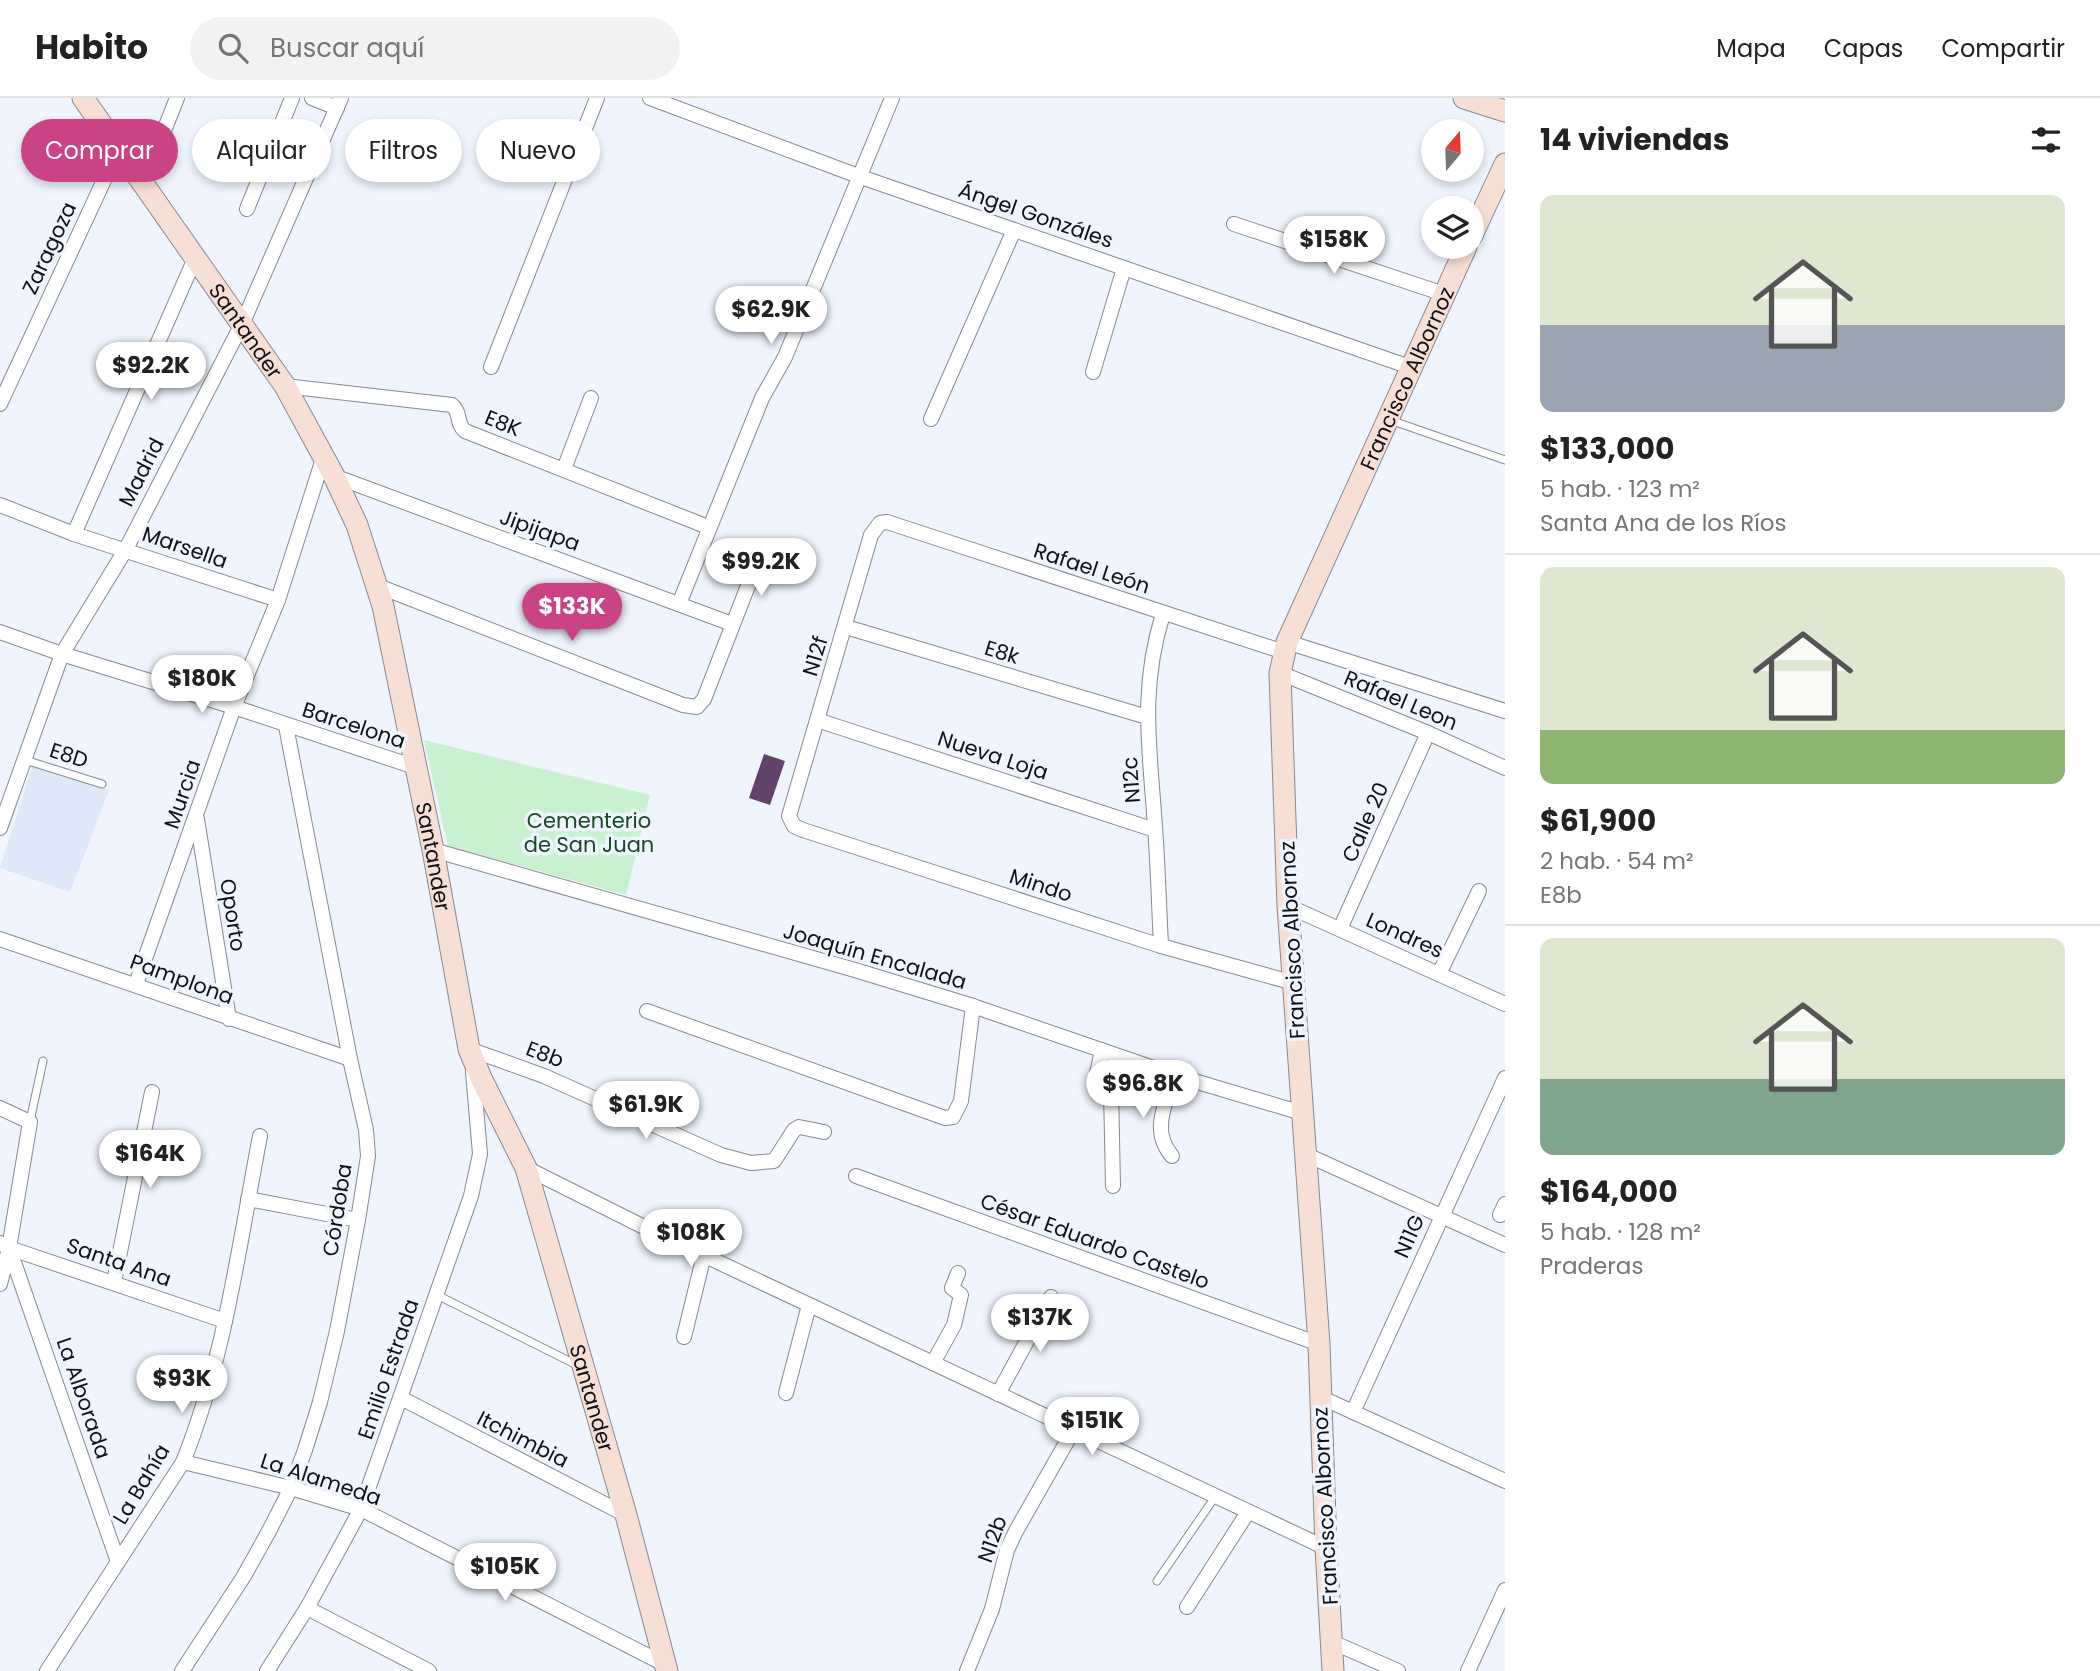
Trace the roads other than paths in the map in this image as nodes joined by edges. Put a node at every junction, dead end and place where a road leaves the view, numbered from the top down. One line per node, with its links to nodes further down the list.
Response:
1 (83, 98): 11 (street, Santander)
2 (177, 98): 15 (street)
3 (292, 98): 16 (street)
4 (312, 98): 9 (street)
5 (597, 98): 25 (street)
6 (650, 98): 13 (street, Ángel Gonzáles)
7 (892, 98): 13 (street)
8 (1464, 98): 10 (street)
9 (339, 103): 24 (street, Madrid)
10 (1505, 111)
11 (98, 119)
12 (1505, 164): 17 (street)
13 (861, 177): 19 (street, Ángel Gonzáles); 38 (street)
14 (102, 182): 30 (street, Zaragoza)
15 (143, 184): 20 (street, Santander)
16 (247, 209)
17 (1484, 209)
18 (1234, 224): 23 (street)
19 (1014, 230): 22 (street, Ángel Gonzáles); 31 (street)
20 (196, 256): 24 (street, Santander); 39 (street)
21 (1460, 259): 23 (street, Francisco Albornoz)
22 (1124, 268): 26 (street, Ángel Gonzáles); 27 (street)
23 (1444, 294): 26 (street, Francisco Albornoz)
24 (243, 323): 28 (street, Santander); 40 (street, Madrid)
25 (491, 367)
26 (1410, 367): 32 (street, Francisco Albornoz)
27 (1093, 372)
28 (285, 386): 34 (street, Santander); 35 (street, E8K)
29 (591, 398): 35 (street)
30 (0, 404)
31 (931, 419)
32 (1387, 419): 33 (lane); 49 (street, Francisco Albornoz)
33 (1505, 460)
34 (329, 467): 42 (street, Santander); 43 (street, Murcia); 44 (street, Jipijapa)
35 (564, 470): 38 (street, E8K)
36 (0, 505): 39 (street, Marsella)
37 (887, 522): 45 (street, Rafael León); 47 (street, N12f)
38 (708, 527): 44 (street)
39 (74, 534): 40 (street, Marsella)
40 (125, 549): 43 (street, Marsella); 50 (street, Madrid)
41 (758, 560): 46 (street)
42 (378, 586): 46 (street); 59 (street, Santander)
43 (278, 600): 52 (street, Murcia)
44 (679, 604): 46 (street, Jipijapa)
45 (1163, 614): 49 (street, Rafael León); 54 (street, N12c)
46 (732, 624)
47 (846, 627): 54 (street, E8k); 55 (street, N12f)
48 (0, 632): 50 (street, Barcelona)
49 (1285, 647): 51 (street, Francisco Albornoz); 53 (street, Rafael León)
50 (62, 654): 52 (street, Barcelona); 58 (street, Madrid)
51 (1280, 673): 57 (street, Rafael Leon); 68 (street, Francisco Albornoz)
52 (234, 707): 56 (street, Barcelona); 63 (street, Murcia)
53 (1505, 711)
54 (1147, 717): 65 (street, N12c)
55 (817, 720): 62 (street, N12f); 65 (street, Nueva Loja)
56 (286, 726): 59 (street, Barcelona); 81 (street, Córdoba)
57 (1428, 733): 60 (street, Rafael Leon); 69 (street, Calle 20)
58 (25, 760): 61 (lane, E8D); 64 (street, Madrid)
59 (415, 767): 66 (street, Santander)
60 (1505, 768)
61 (102, 784)
62 (790, 810): 71 (street, Mindo)
63 (196, 817): 74 (street, Murcia); 78 (street, Oporto)
64 (0, 828)
65 (1155, 830): 71 (street, N12c)
66 (433, 850): 76 (street, Joaquín Encalada); 80 (street, Santander)
67 (1479, 891): 72 (street)
68 (1288, 906): 69 (street, Londres); 73 (street, Francisco Albornoz)
69 (1340, 929): 72 (street, Londres)
70 (0, 939): 74 (street, Pamplona)
71 (1160, 946): 73 (street, Mindo)
72 (1439, 974): 75 (street, Londres)
73 (1294, 983): 87 (street, Francisco Albornoz)
74 (136, 984): 78 (street, Pamplona)
75 (1505, 1004)
76 (973, 1006): 77 (street); 79 (street, Joaquín Encalada)
77 (647, 1011)
78 (229, 1019): 81 (street, Pamplona)
79 (1102, 1051): 83 (street, Joaquín Encalada); 95 (street)
80 (470, 1055): 89 (street, E8b); 93 (street, Santander); 105 (street, Emilio Estrada)
81 (350, 1059): 98 (street, Córdoba)
82 (43, 1061): 88 (lane)
83 (1174, 1076): 87 (street, Joaquín Encalada); 92 (street)
84 (1505, 1078): 97 (street, N11G)
85 (152, 1092): 103 (street)
86 (0, 1108): 88 (street)
87 (1302, 1113): 91 (street, Francisco Albornoz)
88 (30, 1122): 99 (street)
89 (824, 1132)
90 (260, 1136): 96 (street, La Bahía)
91 (1307, 1155): 97 (street); 110 (street, Francisco Albornoz)
92 (1172, 1156)
93 (526, 1168): 101 (street); 112 (street, Santander)
94 (856, 1176): 110 (street, César Eduardo Castelo)
95 (1113, 1186)
96 (248, 1199): 98 (street); 108 (street, La Bahía)
97 (1442, 1215): 100 (street); 117 (street, N11G)
98 (358, 1220): 121 (street, Córdoba)
99 (5, 1245): 103 (street, Santa Ana); 104 (street); 127 (street, La Alborada)
100 (1505, 1245)
101 (704, 1255): 107 (street); 109 (street)
102 (958, 1273): 111 (street)
103 (114, 1282): 108 (street, Santa Ana)
104 (0, 1283)
105 (437, 1295): 112 (lane); 116 (street, Emilio Estrada)
106 (1051, 1297): 114 (street)
107 (809, 1305): 111 (street); 113 (street)
108 (225, 1321): 119 (street, La Bahía)
109 (684, 1337)
110 (1319, 1344): 115 (street, Francisco Albornoz)
111 (933, 1363): 114 (street)
112 (583, 1368): 125 (street, Santander)
113 (786, 1393)
114 (998, 1394): 118 (street)
115 (1320, 1397): 117 (street); 126 (street, Francisco Albornoz)
116 (401, 1398): 123 (street, Emilio Estrada); 125 (street, Itchimbia)
117 (1353, 1412): 120 (street)
118 (1074, 1429): 122 (street); 139 (street, N12b)
119 (183, 1462): 121 (street, La Alameda); 127 (street, La Bahía)
120 (1505, 1481)
121 (291, 1488): 123 (street, La Alameda); 136 (street, Córdoba)
122 (1215, 1497): 124 (street); 128 (lane)
123 (361, 1509): 131 (street, Emilio Estrada); 134 (street, La Alameda)
124 (1248, 1512): 126 (street); 130 (street)
125 (626, 1515): 134 (street, Santander)
126 (1326, 1548): 133 (street, Francisco Albornoz)
127 (118, 1562): 135 (street, La Bahía)
128 (1157, 1581)
129 (1505, 1590): 132 (street)
130 (1186, 1607)
131 (307, 1608): 137 (street, Emilio Estrada); 138 (street)
132 (1501, 1611): 142 (street)
133 (1332, 1642): 140 (street, Francisco Albornoz); 141 (street)
134 (667, 1668)
135 (47, 1671)
136 (182, 1671)
137 (267, 1671)
138 (429, 1671)
139 (967, 1671)
140 (1333, 1671)
141 (1398, 1671)
142 (1468, 1671)

